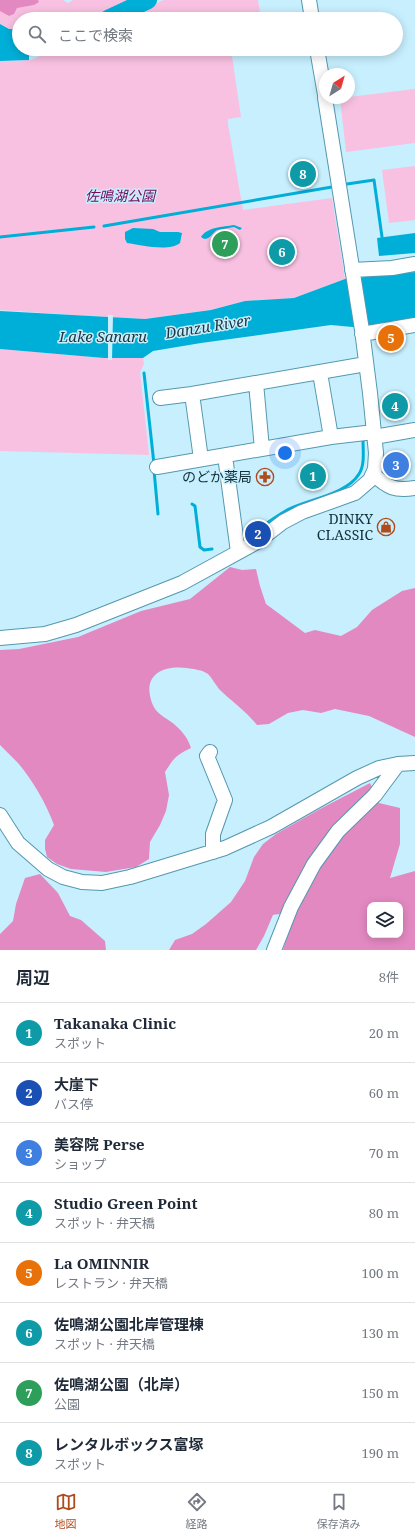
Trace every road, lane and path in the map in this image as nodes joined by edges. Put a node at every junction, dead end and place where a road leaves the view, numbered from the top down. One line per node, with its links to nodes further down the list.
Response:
1 (308, 0): 2 (street)
2 (311, 12)
3 (318, 56): 4 (street)
4 (320, 68)
5 (326, 104): 7 (street)
6 (415, 264): 7 (street)
7 (352, 272): 9 (street)
8 (415, 325): 9 (street)
9 (362, 332): 10 (street)
10 (366, 364): 11 (street); 16 (street)
11 (320, 373): 12 (street); 17 (street)
12 (256, 383): 13 (street); 18 (street)
13 (192, 394): 14 (street); 20 (street)
14 (160, 398)
15 (415, 430): 16 (street)
16 (368, 434): 17 (street); 22 (street)
17 (331, 437): 18 (street)
18 (262, 449): 19 (street)
19 (225, 456): 20 (street); 24 (street)
20 (201, 459): 21 (street)
21 (157, 467)
22 (374, 474): 23 (street); 24 (street)
23 (415, 488)
24 (237, 545): 25 (street)
25 (0, 638)
26 (210, 752): 30 (street)
27 (415, 763): 28 (street)
28 (398, 764): 30 (street); 31 (street)
29 (0, 816): 30 (street)
30 (213, 852)
31 (274, 950)

